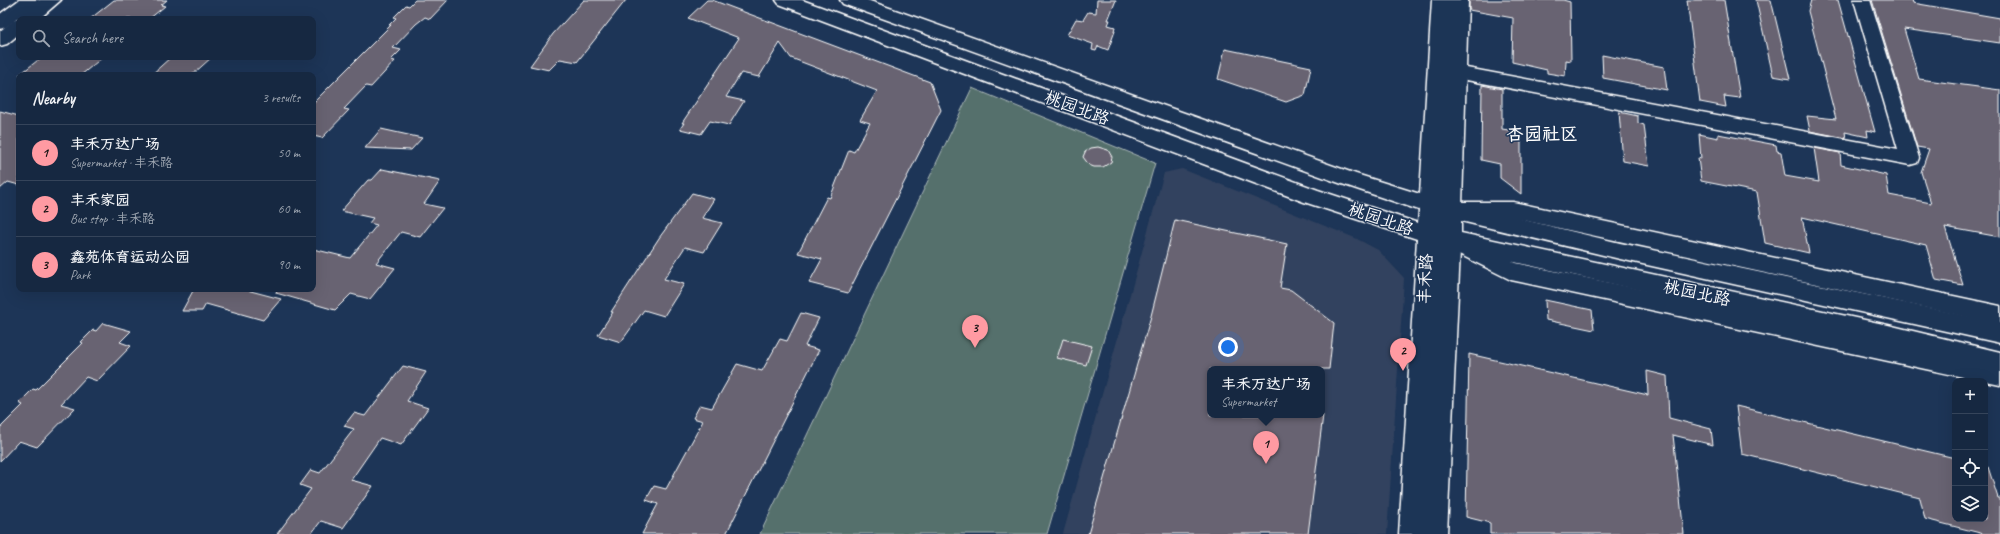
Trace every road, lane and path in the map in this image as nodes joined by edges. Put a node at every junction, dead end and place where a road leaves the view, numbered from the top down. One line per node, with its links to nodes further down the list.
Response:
1 (15, 0): 9 (main road)
2 (31, 0): 11 (main road)
3 (52, 0): 10 (main road)
4 (785, 0): 17 (main road, 桃园北路)
5 (849, 0): 15 (main road, 桃园北路)
6 (1441, 0): 15 (main road, 丰禾路)
7 (1458, 0): 14 (main road, 丰禾路)
8 (1862, 0): 14 (street)
9 (0, 11)
10 (31, 16)
11 (0, 24)
12 (16, 27): 13 (main road)
13 (0, 40)
14 (1456, 72): 16 (main road, 丰禾路)
15 (1429, 205): 16 (main road, 桃园北路); 17 (main road, 丰禾路)
16 (1451, 210): 18 (main road, 丰禾路); 19 (main road); 20 (main road, 桃园北路)
17 (1427, 234): 18 (main road, 桃园北路); 23 (main road, 丰禾路)
18 (1450, 240): 21 (main road, 桃园北路); 22 (main road); 24 (main road, 丰禾路)
19 (2000, 315)
20 (2000, 333)
21 (2000, 362)
22 (2000, 375)
23 (1412, 534)
24 (1434, 534)

